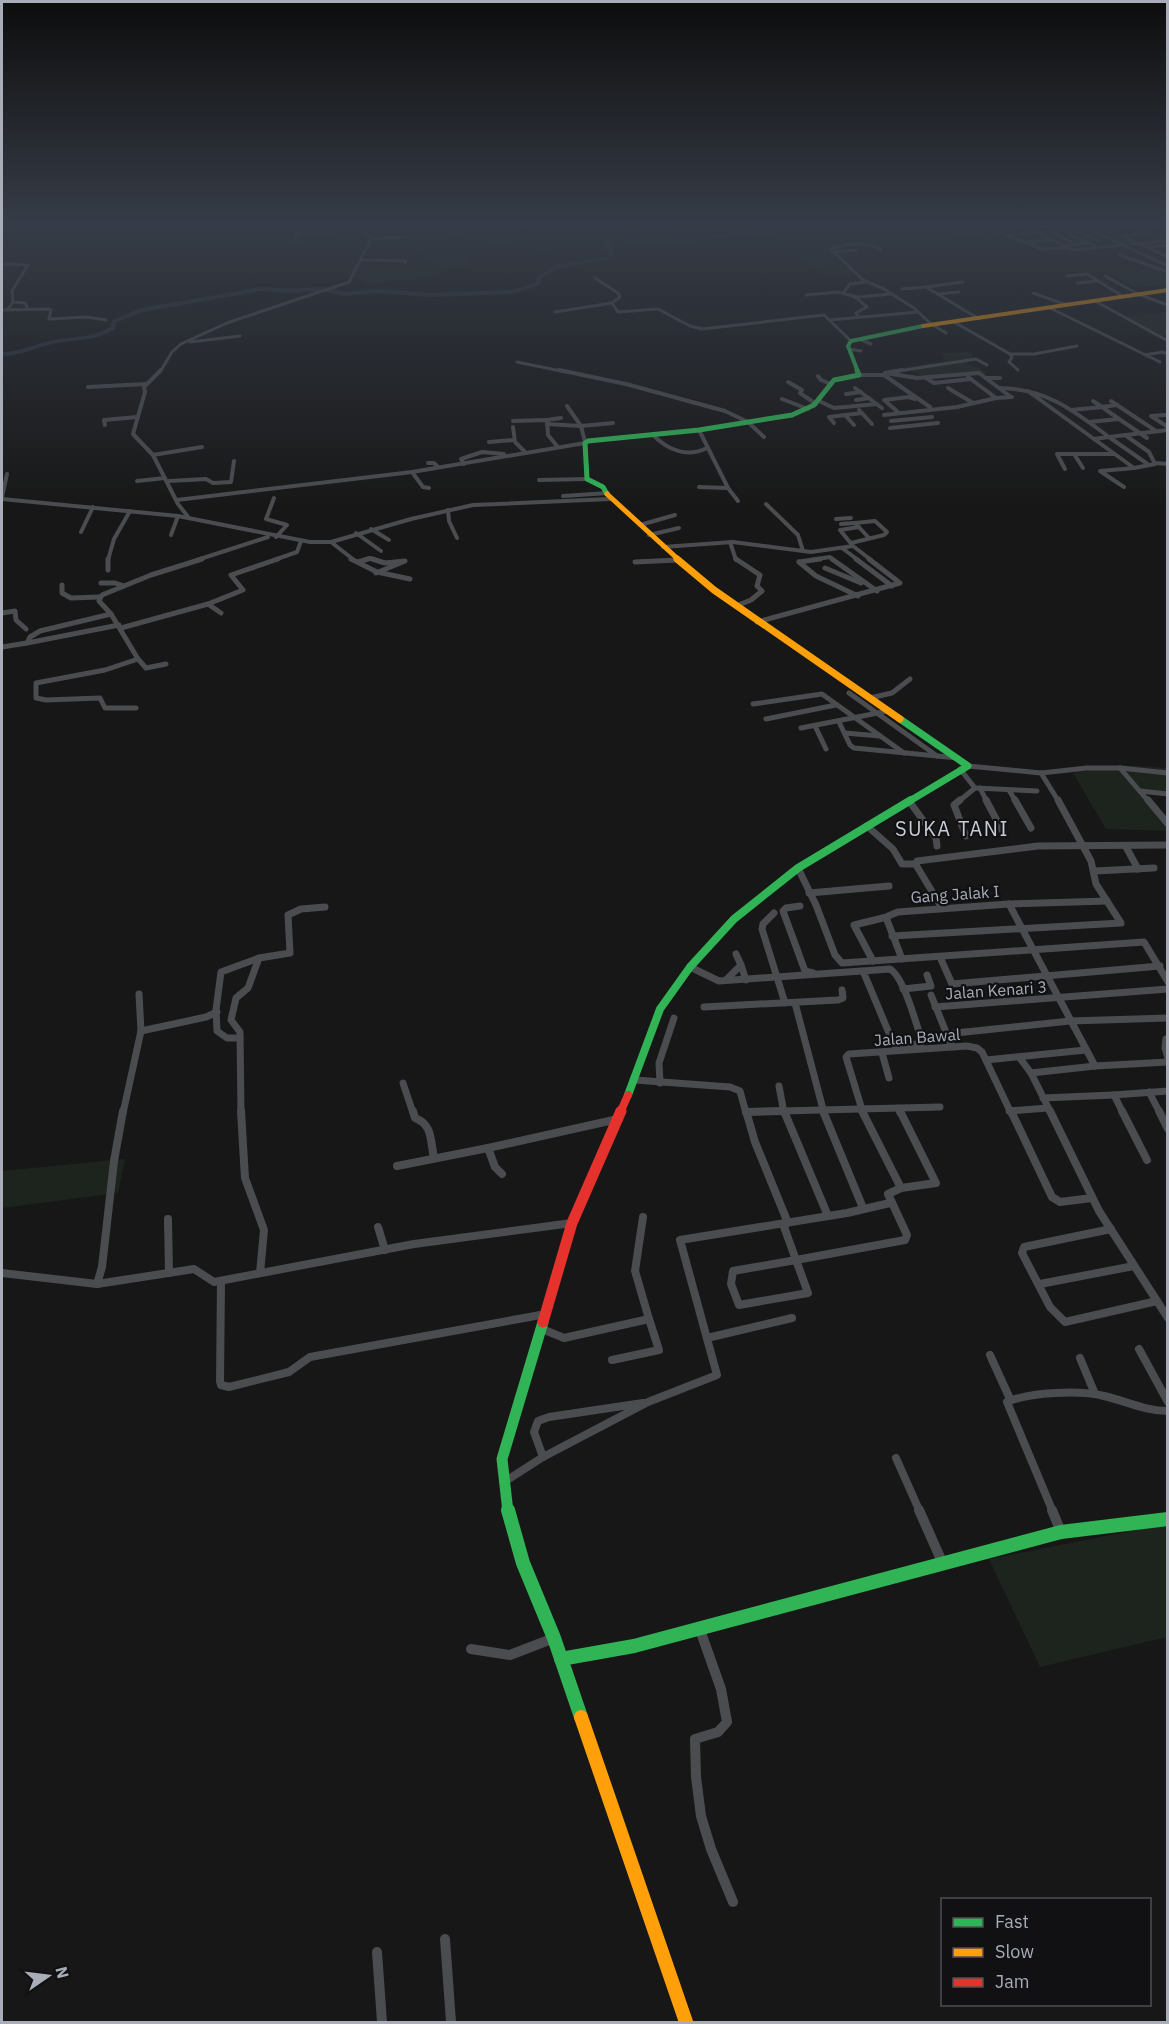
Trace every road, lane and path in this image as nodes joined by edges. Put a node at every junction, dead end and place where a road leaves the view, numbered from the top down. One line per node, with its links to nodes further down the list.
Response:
1 (102, 319): 10 (street)
2 (238, 319): 19 (street)
3 (677, 319): 4 (street)
4 (780, 319)
5 (835, 319): 11 (street)
6 (926, 319): 13 (street)
7 (975, 319): 12 (street)
8 (1073, 319): 26 (street)
9 (1128, 319): 18 (street)
10 (106, 320)
11 (830, 320): 20 (street)
12 (954, 322): 13 (street); 16 (street)
13 (931, 324): 14 (street); 20 (street)
14 (946, 333)
15 (240, 336): 19 (street)
16 (983, 338): 17 (street); 24 (street)
17 (976, 341)
18 (1167, 341)
19 (185, 343): 42 (street)
20 (853, 343): 21 (street); 23 (street); 33 (street)
21 (871, 344)
22 (1077, 346): 24 (street)
23 (861, 351)
24 (1010, 354): 30 (street)
25 (1167, 354): 26 (street)
26 (1145, 355): 28 (street)
27 (517, 362): 87 (street)
28 (1160, 362)
29 (987, 365): 31 (street)
30 (1018, 370)
31 (883, 374): 33 (street); 35 (street); 65 (street)
32 (964, 374): 35 (street); 36 (street); 38 (street)
33 (859, 375): 43 (street)
34 (818, 376): 43 (street)
35 (926, 378): 41 (street)
36 (987, 378): 37 (street); 47 (street)
37 (1000, 378)
38 (971, 379): 39 (street); 53 (street)
39 (957, 381): 41 (street); 44 (street)
40 (788, 382): 59 (street)
41 (942, 382): 58 (street)
42 (146, 384): 45 (street); 76 (street)
43 (831, 384): 59 (street)
44 (962, 385)
45 (88, 387)
46 (855, 388): 49 (street)
47 (1000, 388): 48 (street); 53 (street)
48 (1028, 391): 67 (street); 70 (street)
49 (861, 392): 50 (street); 51 (street)
50 (846, 394)
51 (869, 398): 55 (street); 63 (street)
52 (897, 398): 65 (street); 69 (street); 71 (street)
53 (996, 398): 58 (street)
54 (782, 399): 59 (street)
55 (856, 400)
56 (1093, 401): 64 (street)
57 (1111, 401): 60 (street)
58 (973, 403): 65 (street)
59 (815, 405): 62 (street); 87 (street)
60 (1117, 405): 64 (street); 97 (street)
61 (567, 406): 91 (street)
62 (856, 407): 63 (street); 72 (street)
63 (879, 407): 74 (street)
64 (1102, 407): 66 (street); 79 (street)
65 (928, 409): 69 (street); 77 (street)
66 (1087, 409): 67 (street); 81 (street)
67 (1072, 410): 70 (street); 85 (street)
68 (543, 412): 83 (street)
69 (914, 412): 71 (street)
70 (1056, 412): 105 (street)
71 (899, 413): 74 (street)
72 (862, 414): 73 (street); 89 (street)
73 (845, 415): 88 (street); 90 (street)
74 (884, 415): 84 (street)
75 (1166, 415): 95 (street)
76 (137, 417): 80 (street); 115 (street)
77 (932, 417): 84 (street); 94 (street)
78 (561, 418): 83 (street)
79 (1119, 419): 81 (street); 98 (street)
80 (98, 420)
81 (1104, 420): 85 (street)
82 (513, 421): 83 (street)
83 (545, 421): 91 (street); 109 (street)
84 (891, 421): 94 (street)
85 (1089, 422): 103 (street)
86 (613, 423): 91 (street)
87 (750, 423): 96 (street); 102 (street)
88 (834, 423)
89 (872, 423)
90 (854, 425)
91 (580, 426): 108 (street)
92 (513, 428): 106 (street)
93 (890, 428): 94 (street)
94 (899, 428)
95 (1167, 429): 97 (street)
96 (699, 430): 99 (street); 111 (street)
97 (1156, 432): 98 (street); 101 (street)
98 (1140, 433): 100 (street); 104 (street)
99 (653, 435): 108 (street); 111 (street)
100 (1125, 435): 103 (street); 120 (street)
101 (1162, 435)
102 (764, 437)
103 (1109, 437): 105 (street); 120 (street)
104 (1148, 438)
105 (1094, 439): 114 (street)
106 (514, 440): 107 (street); 112 (street)
107 (489, 442)
108 (585, 443): 109 (street); 131 (street)
109 (557, 446): 112 (street)
110 (202, 447): 115 (street)
111 (707, 448): 137 (street)
112 (525, 452): 116 (street)
113 (1074, 454): 114 (street); 123 (street); 126 (street)
114 (1114, 454): 124 (street)
115 (153, 455): 129 (street)
116 (509, 456): 119 (street); 119 (street)
117 (234, 461): 129 (street)
118 (428, 463): 122 (street)
119 (464, 464): 122 (street)
120 (1152, 464): 121 (street); 124 (street)
121 (1167, 464)
122 (438, 467): 127 (street)
123 (1083, 468)
124 (1134, 468): 135 (street)
125 (576, 469): 130 (street)
126 (1065, 469)
127 (412, 472): 136 (street); 142 (street)
128 (7, 474): 140 (street)
129 (167, 479): 133 (street); 142 (street)
130 (576, 479): 131 (street); 132 (street)
131 (587, 479): 139 (street)
132 (539, 480)
133 (136, 482)
134 (699, 487): 137 (street)
135 (1124, 487)
136 (429, 488)
137 (728, 488): 143 (street)
138 (563, 496): 139 (street)
139 (609, 496): 146 (street); 153 (street)
140 (2, 498): 145 (street)
141 (274, 498): 161 (street)
142 (177, 500): 150 (street)
143 (738, 501)
144 (766, 504): 172 (street)
145 (93, 507): 147 (street); 157 (street)
146 (448, 510): 156 (street); 162 (street)
147 (130, 511): 149 (street); 179 (street)
148 (675, 515): 153 (street)
149 (178, 516): 150 (street); 159 (street)
150 (189, 518): 161 (street)
151 (836, 519): 154 (street)
152 (841, 524): 154 (street)
153 (640, 525): 160 (street)
154 (857, 525): 163 (street); 163 (street); 168 (street)
155 (679, 528): 160 (street)
156 (371, 530): 158 (street); 164 (street)
157 (81, 532)
158 (356, 533): 166 (street); 171 (street)
159 (171, 535)
160 (649, 535): 169 (street)
161 (273, 536): 165 (street); 185 (street)
162 (457, 538)
163 (869, 538): 168 (street)
164 (389, 540)
165 (301, 541): 166 (street); 191 (street)
166 (331, 542): 174 (street)
167 (730, 542): 169 (street); 172 (street); 192 (street)
168 (852, 544): 170 (street); 186 (street)
169 (663, 547): 173 (street)
170 (842, 548): 172 (street); 176 (street)
171 (381, 551)
172 (803, 551)
173 (678, 560): 175 (street); 192 (street)
174 (358, 562): 181 (street); 181 (street)
175 (635, 562)
176 (862, 564): 177 (street); 186 (street)
177 (844, 566): 178 (street); 180 (street); 187 (street)
178 (825, 568): 180 (street); 187 (street)
179 (108, 570)
180 (808, 571): 189 (street)
181 (376, 573): 182 (street)
182 (410, 579)
183 (101, 583): 185 (street)
184 (62, 585): 190 (street)
185 (124, 586): 190 (street)
186 (892, 586): 188 (street)
187 (872, 587): 188 (street)
188 (877, 591): 189 (street)
189 (859, 596): 196 (street)
190 (99, 597): 195 (street)
191 (208, 604): 194 (street); 197 (street)
192 (736, 606): 196 (street)
193 (2, 613): 198 (street)
194 (221, 613)
195 (111, 614): 197 (street); 199 (street)
196 (758, 622): 205 (street)
197 (120, 627): 199 (street); 201 (street)
198 (26, 629)
199 (27, 643): 200 (street)
200 (2, 647)
201 (138, 659): 202 (street); 208 (street)
202 (166, 664)
203 (910, 679): 205 (street)
204 (849, 693): 209 (street)
205 (870, 698): 209 (street)
206 (753, 704): 207 (street)
207 (836, 705): 210 (street); 211 (street)
208 (136, 708)
209 (883, 713): 211 (street); 219 (street); 220 (street)
210 (766, 718)
211 (856, 718): 212 (street); 216 (street)
212 (838, 722): 213 (street); 215 (street)
213 (815, 726): 214 (street); 217 (street)
214 (801, 728)
215 (845, 733): 216 (street); 218 (street)
216 (880, 736): 218 (street)
217 (826, 749)
218 (904, 753): 219 (street)
219 (941, 757): 220 (street)
220 (954, 758): 221 (street)
221 (964, 768): 223 (street); 225 (street); 230 (street)
222 (1120, 768): 223 (street); 224 (street); 228 (street)
223 (1041, 773): 236 (street)
224 (1167, 773)
225 (978, 788): 226 (street); 234 (street); 235 (street)
226 (1009, 790): 227 (street); 233 (street)
227 (1037, 791)
228 (1140, 791): 229 (street); 231 (street)
229 (1167, 794)
230 (909, 801): 232 (street); 238 (street)
231 (1167, 824)
232 (867, 826): 240 (street); 241 (street)
233 (1032, 828)
234 (1003, 832)
235 (966, 836)
236 (1083, 844): 239 (street); 240 (street); 244 (street)
237 (1167, 845): 239 (street)
238 (937, 846)
239 (1126, 847): 243 (street)
240 (916, 864): 251 (street)
241 (798, 868): 246 (street); 265 (street)
242 (1154, 868): 243 (street)
243 (1138, 869): 244 (street)
244 (1095, 871): 247 (street)
245 (889, 886): 246 (street)
246 (809, 893): 261 (street)
247 (1107, 901): 248 (street, Gang Jalak I); 254 (street)
248 (1009, 904): 251 (street, Gang Jalak I); 254 (street)
249 (800, 906): 261 (street)
250 (325, 907): 259 (street)
251 (942, 908): 253 (street, Gang Jalak I)
252 (774, 913): 269 (street)
253 (887, 917): 255 (street); 262 (street, Gang Jalak I)
254 (1022, 930): 255 (street); 256 (street)
255 (892, 936): 260 (street)
256 (1035, 950): 258 (street); 264 (street); 268 (street)
257 (736, 954): 263 (street)
258 (940, 957): 260 (street); 268 (street)
259 (259, 958): 283 (street); 289 (street)
260 (902, 959): 262 (street)
261 (839, 961): 262 (street)
262 (873, 961)
263 (741, 965): 270 (street); 271 (street)
264 (1160, 966): 268 (street); 272 (street)
265 (690, 967): 270 (street); 301 (street)
266 (863, 971): 269 (street); 273 (street); 273 (street)
267 (927, 975): 273 (street)
268 (1046, 975): 278 (street)
269 (777, 977): 271 (street); 280 (street)
270 (725, 980): 271 (street)
271 (746, 980)
272 (1167, 982)
273 (903, 989)
274 (1167, 989): 278 (street, Jalan Kenari 3)
275 (842, 990): 279 (street)
276 (139, 994): 287 (street)
277 (931, 995): 282 (street)
278 (1058, 999): 282 (street, Jalan Kenari 3); 286 (street)
279 (795, 1002): 280 (street); 313 (street)
280 (785, 1003): 281 (street)
281 (704, 1007)
282 (935, 1007): 288 (street)
283 (217, 1012): 287 (street); 289 (street)
284 (674, 1018): 303 (street)
285 (1167, 1018): 286 (street)
286 (1070, 1021): 288 (street); 292 (street)
287 (141, 1031): 342 (street)
288 (946, 1034): 291 (street)
289 (240, 1038): 340 (street)
290 (1167, 1039): 295 (street)
291 (952, 1047): 293 (street, Jalan Bawal); 296 (street, Jalan Bawal)
292 (1086, 1050): 294 (street); 298 (street)
293 (882, 1053): 300 (street); 312 (street, Jalan Bawal)
294 (1019, 1057): 296 (street); 299 (street)
295 (1167, 1058)
296 (986, 1060): 314 (street)
297 (1167, 1062): 298 (street)
298 (1095, 1066): 299 (street)
299 (1031, 1073): 308 (street)
300 (889, 1078)
301 (635, 1080): 303 (street); 317 (street)
302 (404, 1083): 320 (street)
303 (660, 1083): 315 (street)
304 (779, 1086): 316 (street)
305 (1167, 1091): 306 (street)
306 (1149, 1092): 307 (street); 318 (street)
307 (1114, 1095): 308 (street); 321 (street)
308 (1043, 1098): 311 (street)
309 (940, 1107): 310 (street)
310 (898, 1108): 312 (street); 324 (street)
311 (1048, 1108): 314 (street); 325 (street)
312 (861, 1109): 313 (street); 324 (street)
313 (823, 1110): 316 (street); 327 (street)
314 (1009, 1111): 325 (street)
315 (746, 1112): 316 (street); 332 (street)
316 (784, 1112): 328 (street)
317 (618, 1119): 319 (street); 331 (street)
318 (1167, 1129)
319 (488, 1148): 320 (street); 323 (street)
320 (434, 1158): 322 (street)
321 (1147, 1160)
322 (397, 1166)
323 (502, 1174)
324 (901, 1188): 326 (street)
325 (1092, 1198): 334 (street)
326 (891, 1204): 327 (street); 336 (street)
327 (863, 1208): 328 (street)
328 (828, 1216): 332 (street)
329 (643, 1217): 348 (street)
330 (168, 1220): 339 (street)
331 (572, 1223): 335 (street); 345 (street)
332 (785, 1224): 336 (street); 350 (street)
333 (378, 1227): 335 (street)
334 (1111, 1229): 337 (street); 343 (street)
335 (386, 1250): 340 (street)
336 (796, 1259): 336 (street)
337 (1134, 1266): 343 (street); 344 (street)
338 (2, 1273): 342 (street)
339 (169, 1273): 341 (street); 342 (street)
340 (260, 1273): 341 (street)
341 (221, 1281): 345 (street)
342 (97, 1284)
343 (1040, 1284): 344 (street)
344 (1157, 1301): 347 (street)
345 (546, 1314): 349 (street)
346 (792, 1318): 350 (street)
347 (1167, 1318)
348 (649, 1319): 349 (street); 354 (street)
349 (542, 1329): 362 (street)
350 (707, 1338): 357 (street)
351 (1139, 1349): 358 (street)
352 (990, 1355): 356 (street)
353 (1080, 1358): 355 (street)
354 (612, 1360)
355 (1095, 1394): 356 (street); 359 (street)
356 (1010, 1398): 364 (street)
357 (648, 1402): 360 (street); 360 (street)
358 (1167, 1402)
359 (1167, 1411)
360 (543, 1457): 362 (street)
361 (896, 1458): 365 (street)
362 (504, 1482): 367 (street)
363 (1167, 1519): 364 (street)
364 (1061, 1532): 365 (street)
365 (943, 1564): 366 (street)
366 (699, 1627): 369 (street); 370 (street)
367 (554, 1638): 368 (street); 369 (street)
368 (471, 1649)
369 (561, 1659): 375 (street)
370 (733, 1902)
371 (445, 1939): 374 (street)
372 (376, 1952): 373 (street)
373 (382, 2022)
374 (451, 2022)
375 (686, 2022)

